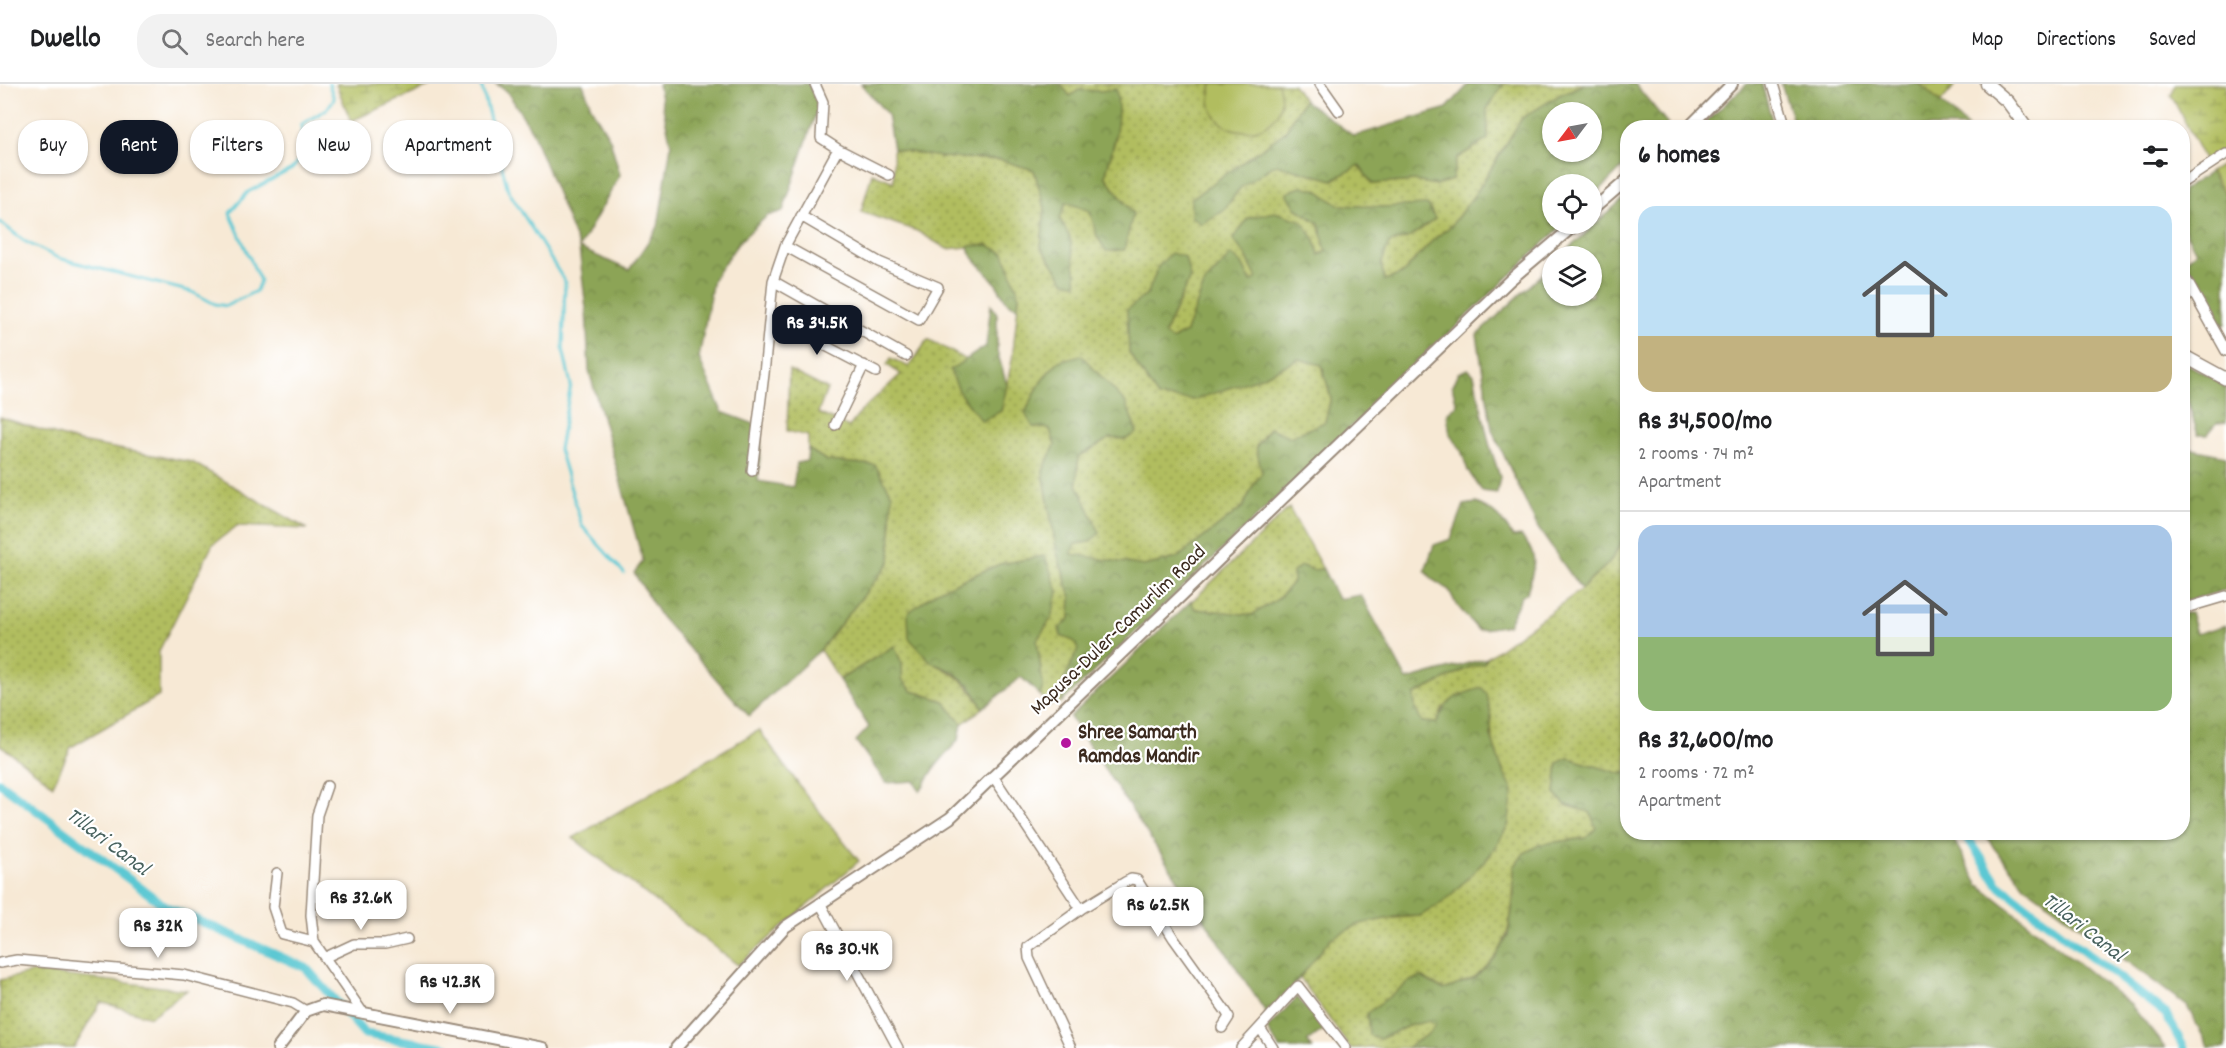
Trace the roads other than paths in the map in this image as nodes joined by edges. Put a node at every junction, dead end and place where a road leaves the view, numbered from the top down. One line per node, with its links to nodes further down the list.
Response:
1 (815, 84): 10 (street)
2 (1320, 84): 6 (street)
3 (1732, 84): 7 (street)
4 (1773, 84): 8 (street)
5 (1987, 84): 9 (main road)
6 (1339, 111)
7 (1696, 120)
8 (1784, 120)
9 (2021, 120)
10 (838, 149): 12 (street); 16 (street)
11 (2226, 154): 13 (street)
12 (890, 175)
13 (2190, 178)
14 (1620, 186): 15 (street)
15 (1602, 201)
16 (801, 216): 18 (street); 18 (street)
17 (1564, 234): 32 (street, Mapusa-Duler-Camurlim Road)
18 (785, 246): 19 (street)
19 (773, 281): 21 (street); 23 (street)
20 (2190, 286): 22 (street)
21 (770, 317): 25 (street); 29 (street)
22 (2226, 351)
23 (906, 356)
24 (2190, 359): 27 (main road)
25 (864, 365): 26 (street); 28 (street)
26 (876, 372)
27 (2226, 379)
28 (835, 425)
29 (752, 471)
30 (2226, 596): 31 (street)
31 (2190, 607)
32 (993, 776): 35 (street, Mapusa-Duler-Camurlim Road); 36 (street)
33 (327, 786): 38 (street)
34 (277, 873): 38 (street)
35 (820, 903): 47 (street, Mapusa-Duler-Camurlim Road); 48 (street)
36 (1081, 909): 43 (street); 49 (street)
37 (407, 939): 39 (street)
38 (314, 942): 39 (street)
39 (326, 957): 42 (street)
40 (0, 963): 41 (street)
41 (306, 1011): 42 (street); 45 (street)
42 (357, 1012): 46 (street)
43 (1222, 1028)
44 (1260, 1028): 50 (street); 51 (street); 52 (street)
45 (278, 1048)
46 (543, 1048)
47 (675, 1048)
48 (898, 1048)
49 (1071, 1048)
50 (1241, 1048)
51 (1273, 1048)
52 (1346, 1048)

